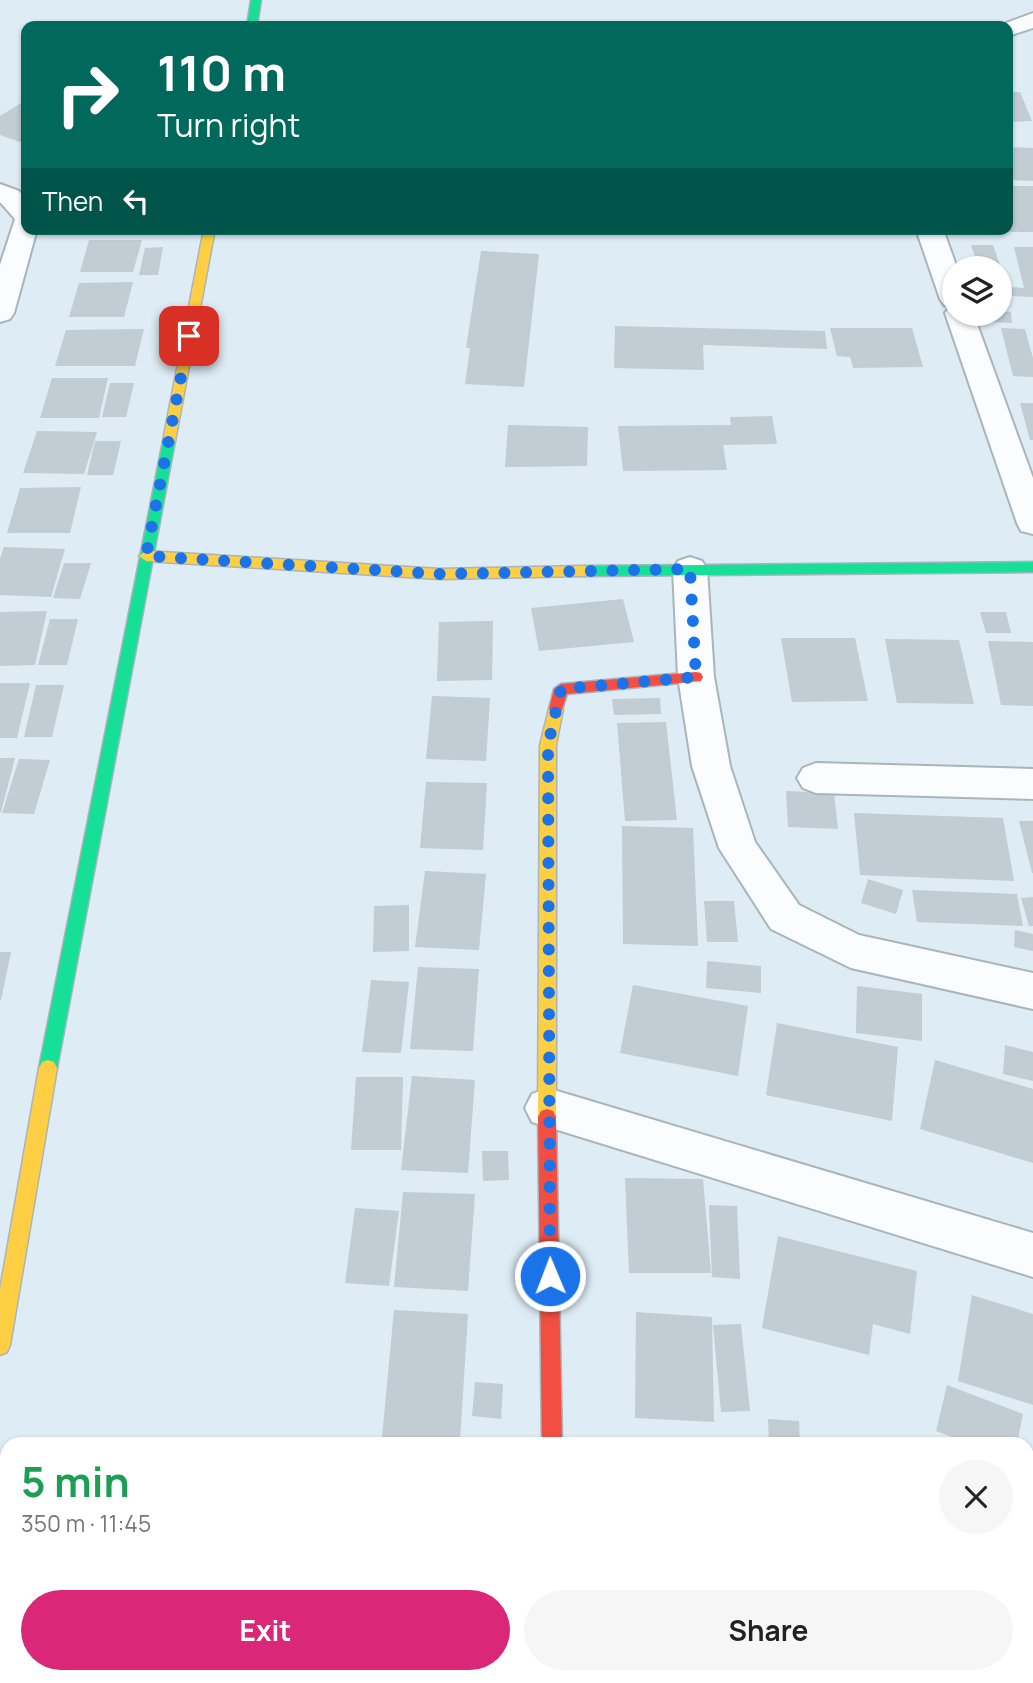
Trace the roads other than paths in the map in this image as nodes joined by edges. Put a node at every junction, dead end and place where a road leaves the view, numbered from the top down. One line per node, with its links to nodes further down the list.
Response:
1 (256, 0): 3 (street)
2 (1033, 20): 4 (street)
3 (253, 21)
4 (1013, 27)
5 (0, 192): 6 (street)
6 (21, 209)
7 (22, 235): 11 (street)
8 (209, 235): 14 (street)
9 (931, 235): 10 (street)
10 (942, 265)
11 (0, 313)
12 (964, 326): 13 (street)
13 (1033, 523)
14 (146, 556): 16 (street); 23 (street)
15 (1033, 567): 16 (street)
16 (690, 569): 17 (street)
17 (696, 677): 20 (street); 21 (street)
18 (816, 778): 19 (street)
19 (1033, 784)
20 (1033, 991)
21 (547, 1108): 22 (street); 24 (street)
22 (1033, 1255)
23 (0, 1345)
24 (552, 1437)

